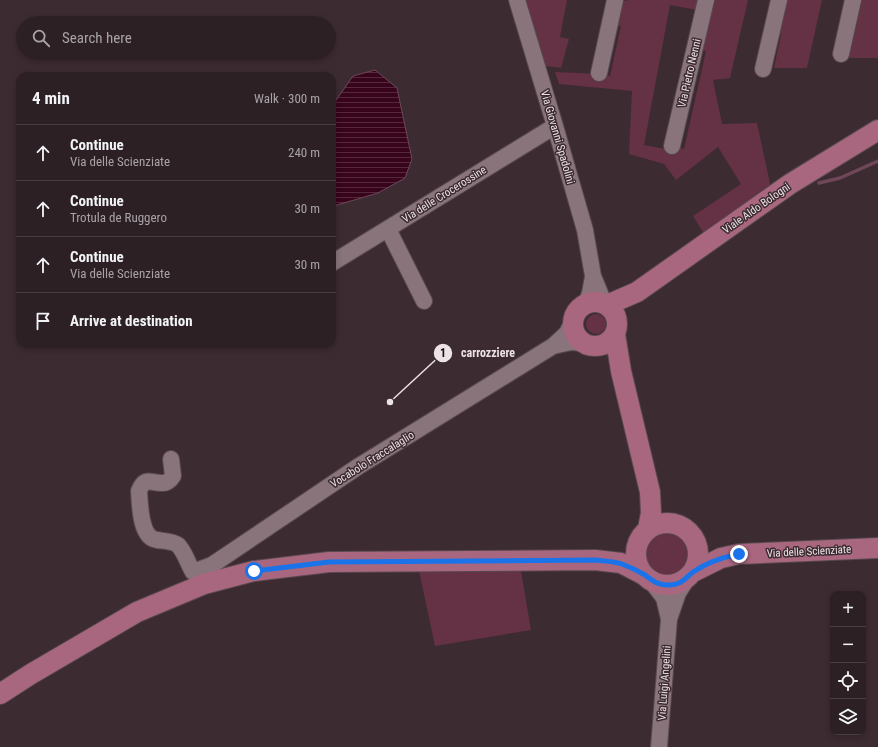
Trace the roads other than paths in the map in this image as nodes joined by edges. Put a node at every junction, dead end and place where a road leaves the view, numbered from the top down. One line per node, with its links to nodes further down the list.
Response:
1 (517, 0): 9 (street, Via Giovanni Spadolini)
2 (615, 0): 8 (street)
3 (706, 0): 11 (street, Via Pietro Nenni)
4 (779, 0): 7 (street)
5 (854, 0): 6 (street)
6 (841, 54)
7 (763, 69)
8 (599, 73)
9 (555, 126): 12 (street, Via delle Crocerossine); 16 (street, Via Giovanni Spadolini)
10 (878, 130): 14 (main road, Viale Aldo Bologni)
11 (672, 146)
12 (388, 229): 13 (street, Via delle Crocerossine); 15 (street)
13 (336, 261)
14 (637, 292): 16 (main road, Viale Aldo Bologni); 18 (main road, Viale Aldo Bologni)
15 (424, 301)
16 (599, 304): 17 (main road); 18 (main road)
17 (574, 321): 19 (main road); 20 (street)
18 (616, 329): 19 (main road); 21 (main road)
19 (591, 344): 20 (street); 21 (main road)
20 (553, 346): 22 (street, Vocabolo Fraccalaglio)
21 (621, 371): 23 (main road)
22 (171, 459)
23 (650, 492): 24 (main road); 25 (main road)
24 (676, 523): 25 (main road); 26 (main road)
25 (644, 533): 29 (main road); 31 (main road)
26 (693, 535): 28 (main road, Via delle Scienziate); 30 (main road)
27 (878, 548): 28 (main road, Via delle Scienziate)
28 (739, 554): 30 (main road, Via delle Scienziate)
29 (595, 560): 31 (main road); 33 (main road)
30 (690, 575): 31 (main road); 32 (street, Via Luigi Angelini)
31 (648, 578): 32 (street, Via Luigi Angelini)
32 (668, 619): 34 (street, Via Luigi Angelini)
33 (0, 694)
34 (659, 747)

